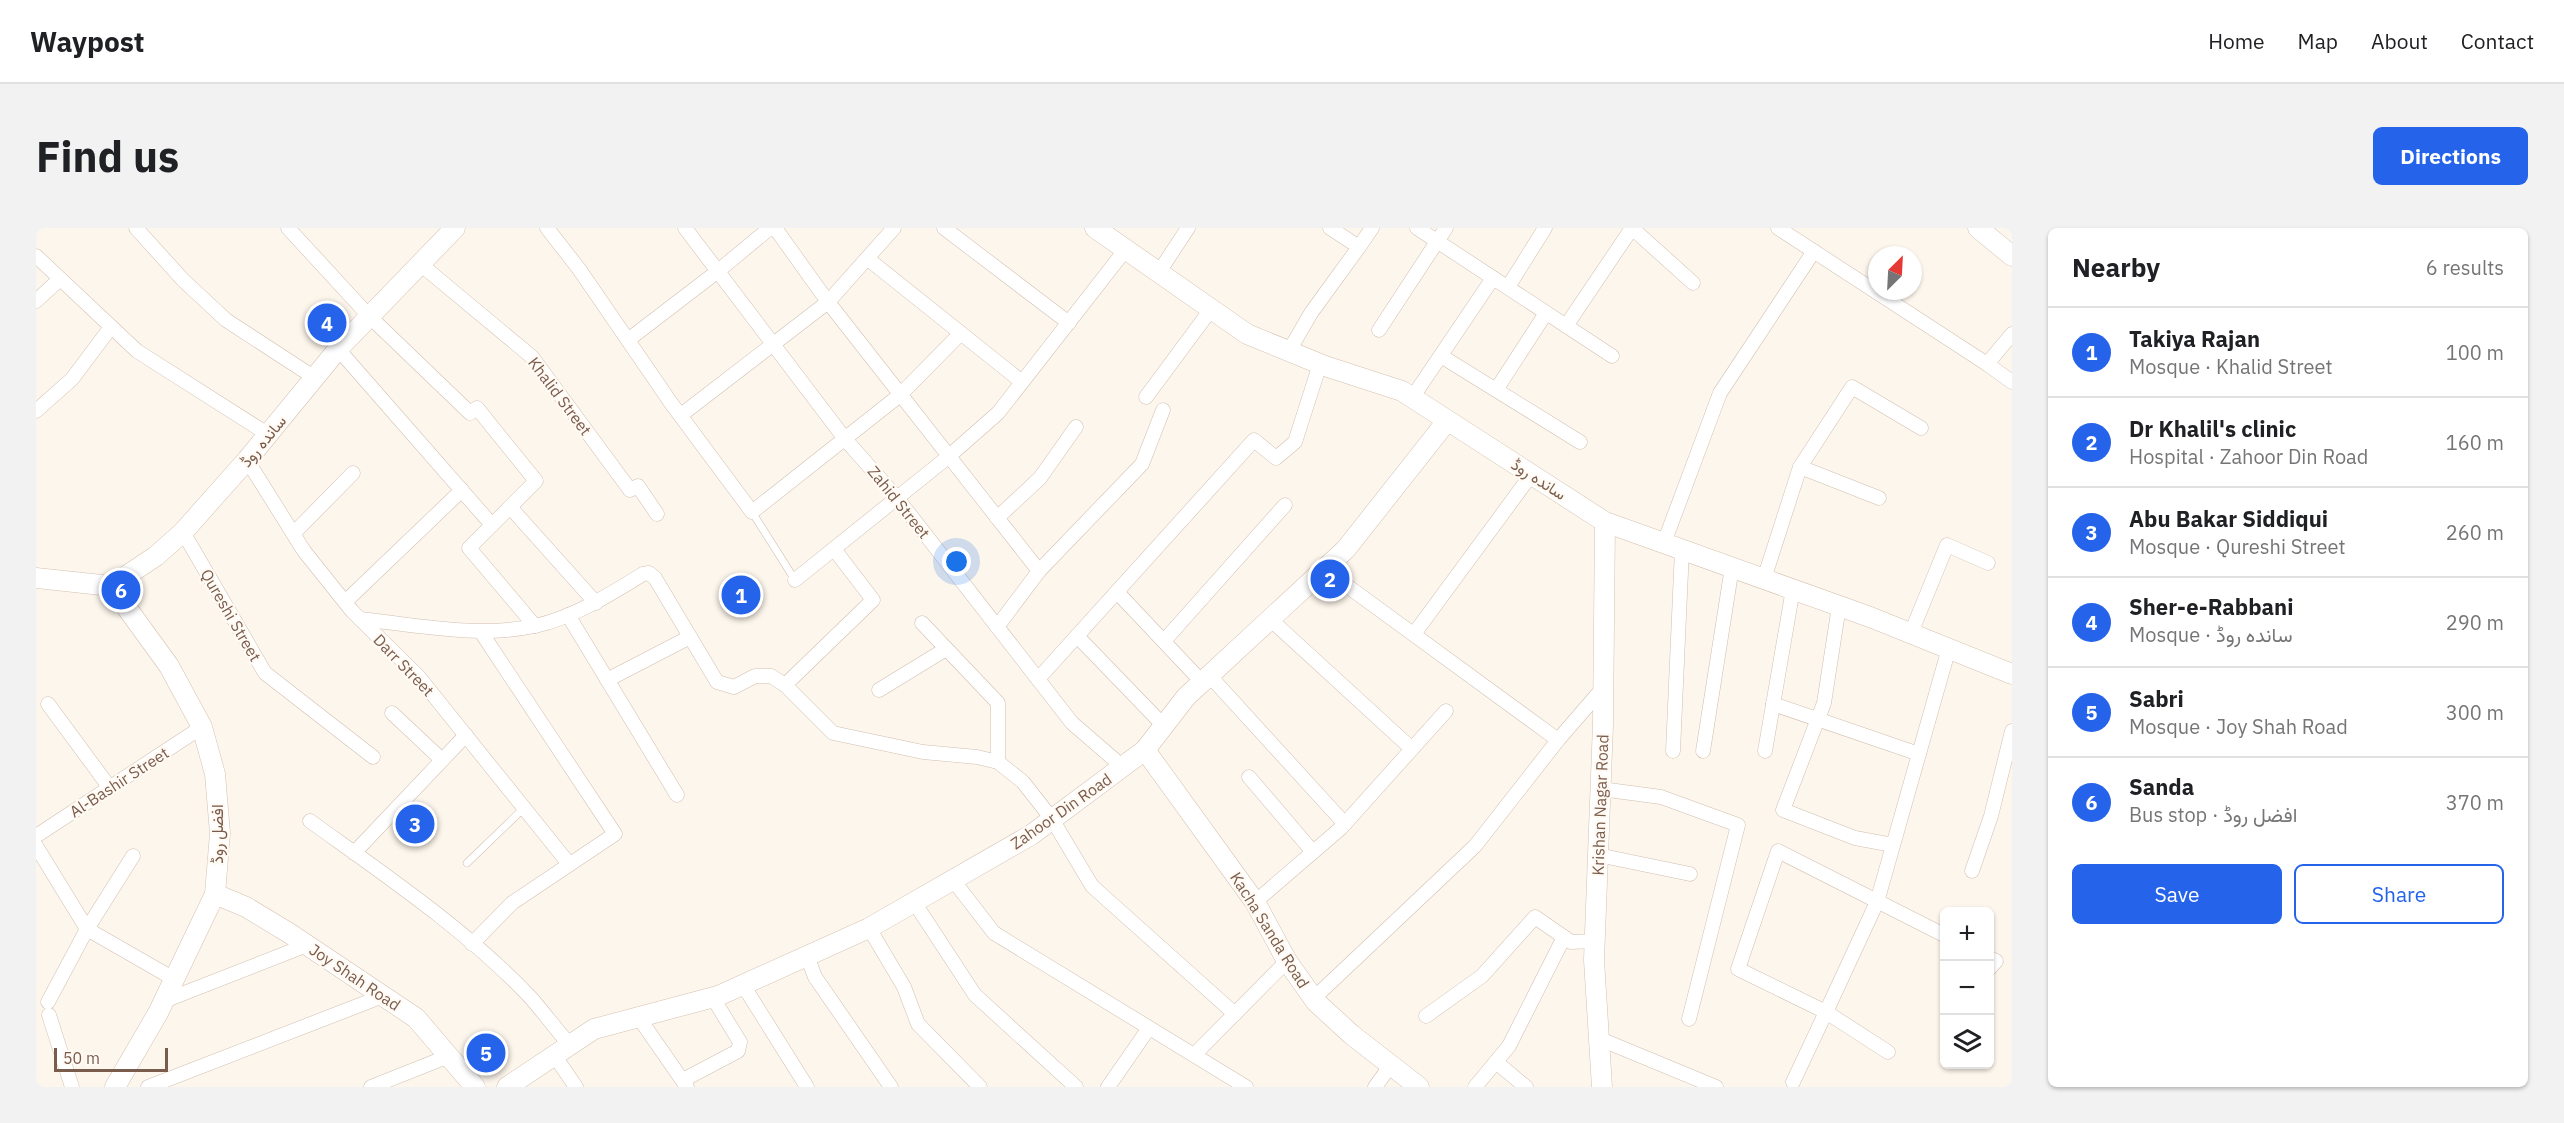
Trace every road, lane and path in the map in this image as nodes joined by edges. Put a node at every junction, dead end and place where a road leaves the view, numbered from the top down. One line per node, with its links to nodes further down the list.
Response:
1 (136, 228): 53 (street)
2 (288, 228): 38 (street)
3 (455, 228): 27 (street, ساندہ روڈ)
4 (547, 228): 45 (street)
5 (685, 228): 28 (street, Zahid Street)
6 (770, 228): 28 (street)
7 (775, 228): 35 (street)
8 (894, 228): 26 (street)
9 (944, 228): 39 (street)
10 (1095, 228): 22 (street, ساندہ روڈ)
11 (1188, 228): 29 (street)
12 (1330, 228): 21 (street)
13 (1372, 228): 21 (street)
14 (1417, 228): 20 (street)
15 (1446, 228): 20 (street)
16 (1545, 228): 33 (street)
17 (1632, 228): 32 (street); 40 (street)
18 (1778, 228): 23 (street)
19 (1978, 228): 25 (street)
20 (1438, 241): 30 (street); 42 (street)
21 (1359, 247): 48 (street)
22 (1126, 249): 29 (street, ساندہ روڈ); 39 (street)
23 (1814, 251): 52 (street); 86 (street)
24 (36, 256): 31 (street)
25 (2012, 256)
26 (868, 259): 35 (street); 43 (street)
27 (419, 263): 38 (street, ساندہ روڈ); 80 (street, Khalid Street)
28 (718, 271): 45 (street); 46 (street, Zahid Street)
29 (1159, 272): 36 (street, ساندہ روڈ)
30 (1493, 278): 33 (street); 49 (street)
31 (60, 279): 34 (street); 41 (street)
32 (1693, 283)
33 (1508, 287): 37 (street)
34 (36, 301)
35 (828, 302): 46 (street); 57 (street)
36 (1212, 308): 48 (street, ساندہ روڈ); 58 (street)
37 (1546, 313): 40 (street); 56 (street)
38 (369, 316): 47 (street, ساندہ روڈ); 78 (street)
39 (1069, 323): 54 (street)
40 (1566, 326): 50 (street)
41 (111, 327): 61 (street); 66 (street)
42 (1379, 330)
43 (961, 333): 54 (street); 57 (street)
44 (2012, 334): 52 (street)
45 (628, 340): 62 (street)
46 (774, 344): 62 (street); 67 (street, Zahid Street)
47 (338, 349): 53 (street, ساندہ روڈ); 74 (street)
48 (1290, 351): 51 (street, ساندہ روڈ)
49 (1441, 356): 56 (street); 59 (street)
50 (1612, 356)
51 (1320, 364): 59 (street, ساندہ روڈ); 97 (street)
52 (1987, 364): 55 (street)
53 (315, 378): 66 (street, ساندہ روڈ)
54 (1022, 382): 69 (street)
55 (2012, 382)
56 (1496, 390): 68 (street)
57 (900, 395): 67 (street); 69 (street)
58 (1146, 397)
59 (1412, 398): 63 (street, ساندہ روڈ)
60 (1163, 410): 91 (street)
61 (36, 411)
62 (681, 415): 79 (street)
63 (1447, 421): 73 (street, ساندہ روڈ); 90 (street, Zahoor Din Road)
64 (1076, 427): 81 (street)
65 (1922, 428): 71 (street)
66 (269, 435): 70 (street, ساندہ روڈ)
67 (845, 438): 75 (street, Zahid Street); 79 (street)
68 (1580, 442)
69 (948, 457): 75 (street); 81 (street)
70 (248, 460): 84 (street, ساندہ روڈ); 85 (street, Darr Street)
71 (1800, 467): 76 (street); 93 (street)
72 (353, 473): 85 (street)
73 (1531, 475): 82 (street, ساندہ روڈ); 109 (street)
74 (462, 490): 83 (street); 98 (street)
75 (897, 498): 87 (street); 106 (street, Zahid Street)
76 (1879, 498)
77 (1285, 505): 112 (street)
78 (510, 507): 83 (street); 99 (street)
79 (752, 512): 94 (lane)
80 (657, 514)
81 (997, 518): 91 (street)
82 (1605, 522): 86 (street, ساندہ روڈ); 120 (street, Krishan Nagar Road)
83 (492, 525): 105 (street)
84 (183, 532): 95 (street, ساندہ روڈ); 138 (street, Qureshi Street)
85 (294, 533): 98 (street, Darr Street)
86 (1673, 546): 89 (street, ساندہ روڈ); 134 (street)
87 (834, 549): 94 (street); 119 (street)
88 (1988, 563): 108 (street)
89 (1732, 567): 93 (street, ساندہ روڈ); 135 (street)
90 (1324, 569): 103 (street, Zahoor Din Road); 109 (street)
91 (1039, 571): 106 (street)
92 (36, 578): 95 (street)
93 (1764, 579): 96 (street, ساندہ روڈ)
94 (795, 580)
95 (111, 586): 128 (street, افضل روڈ)
96 (1793, 589): 100 (street, ساندہ روڈ); 123 (street)
97 (1117, 592): 110 (street); 112 (street)
98 (345, 602): 102 (street, Darr Street)
99 (596, 603): 101 (street); 111 (street)
100 (1839, 606): 108 (street, ساندہ روڈ); 126 (street)
101 (568, 615): 105 (street); 118 (street)
102 (360, 619): 107 (street); 130 (street, Darr Street)
103 (1270, 619): 117 (street, Zahoor Din Road); 132 (street)
104 (922, 623): 113 (street)
105 (535, 626): 107 (street)
106 (997, 627): 116 (street, Zahid Street)
107 (482, 632): 158 (street)
108 (1911, 633): 114 (street, ساندہ روڈ)
109 (1414, 634): 131 (street)
110 (1077, 636): 116 (street); 127 (street)
111 (690, 637): 118 (street); 119 (street)
112 (1164, 641): 117 (street)
113 (946, 648): 121 (street); 140 (street)
114 (1949, 648): 115 (street, ساندہ روڈ); 137 (street)
115 (2012, 674)
116 (1038, 679): 141 (street, Zahid Street)
117 (1206, 679): 127 (street, Zahoor Din Road); 149 (street)
118 (608, 680): 145 (street)
119 (784, 685): 140 (street)
120 (1603, 688): 131 (street); 144 (street, Krishan Nagar Road)
121 (879, 690)
122 (48, 704): 143 (street)
123 (1773, 704): 126 (street); 136 (street)
124 (1446, 711): 132 (street)
125 (392, 713): 139 (street)
126 (1817, 719): 137 (street); 152 (street)
127 (1164, 726): 133 (street, Zahoor Din Road)
128 (202, 728): 143 (street, Al-Bashir Street); 162 (street, افضل روڈ)
129 (2012, 731): 159 (street)
130 (466, 735): 139 (street); 146 (street, Darr Street)
131 (1558, 740): 179 (street)
132 (1412, 749): 149 (street)
133 (1145, 750): 141 (street, Zahoor Din Road); 164 (street, Kacha Sanda Road)
134 (1673, 751)
135 (1703, 751)
136 (1765, 751)
137 (1919, 754): 152 (street)
138 (374, 757)
139 (442, 760): 154 (street)
140 (998, 762): 147 (street)
141 (1123, 766): 147 (street, Zahoor Din Road)
142 (1249, 777): 153 (street)
143 (110, 788): 150 (street, Al-Bashir Street)
144 (1600, 789): 155 (street, Krishan Nagar Road); 185 (street)
145 (677, 795)
146 (524, 808): 157 (lane); 158 (street, Darr Street)
147 (1052, 819): 161 (street, Zahoor Din Road); 182 (street)
148 (310, 821): 154 (street)
149 (1345, 824): 153 (street)
150 (36, 836)
151 (36, 846): 167 (street)
152 (1893, 846): 165 (street)
153 (1313, 852): 164 (street)
154 (354, 853): 171 (street)
155 (1598, 855): 160 (street); 170 (street, Krishan Nagar Road)
156 (134, 856): 167 (street)
157 (467, 863)
158 (569, 864): 171 (street)
159 (1972, 871)
160 (1690, 874)
161 (953, 880): 163 (street, Zahoor Din Road); 186 (street)
162 (215, 894): 172 (street, Joy Shah Road); 175 (street, افضل روڈ)
163 (914, 902): 166 (street, Zahoor Din Road); 206 (street)
164 (1255, 902): 174 (street, Kacha Sanda Road)
165 (1877, 902): 168 (street); 181 (street); 181 (street)
166 (869, 928): 173 (street, Zahoor Din Road); 205 (street)
167 (87, 929): 175 (street); 196 (street)
168 (1940, 933)
169 (1564, 937): 170 (street); 183 (street); 192 (street)
170 (1595, 941): 187 (street, Krishan Nagar Road)
171 (472, 944): 188 (street)
172 (307, 945): 177 (street, Joy Shah Road); 180 (street)
173 (807, 956): 176 (street, Zahoor Din Road); 204 (street)
174 (1287, 962): 179 (street, Kacha Sanda Road); 182 (street)
175 (174, 979): 180 (street, افضل روڈ)
176 (743, 985): 178 (street, Zahoor Din Road); 203 (street)
177 (383, 996): 191 (street, Joy Shah Road); 198 (street)
178 (713, 998): 184 (street, Zahoor Din Road); 195 (street)
179 (1313, 999): 193 (street, Kacha Sanda Road)
180 (164, 1001): 197 (street, افضل روڈ)
181 (1826, 1012): 189 (street); 194 (street)
182 (1235, 1014): 190 (street)
183 (1426, 1016)
184 (639, 1018): 188 (street, Zahoor Din Road); 195 (street)
185 (1689, 1019)
186 (1149, 1028): 190 (street); 207 (street)
187 (1600, 1039): 213 (street, Krishan Nagar Road); 214 (street)
188 (562, 1050): 201 (street, Zahoor Din Road); 202 (street)
189 (1888, 1052)
190 (1194, 1055): 208 (street)
191 (449, 1056): 199 (street); 200 (street, Joy Shah Road)
192 (1496, 1062): 211 (street); 212 (street)
193 (1391, 1065): 209 (street); 210 (street, Kacha Sanda Road)
194 (1793, 1082)
195 (685, 1084)
196 (72, 1087)
197 (115, 1087)
198 (148, 1087)
199 (371, 1087)
200 (475, 1087)
201 (507, 1087)
202 (576, 1087)
203 (807, 1087)
204 (891, 1087)
205 (980, 1087)
206 (1076, 1087)
207 (1108, 1087)
208 (1246, 1087)
209 (1375, 1087)
210 (1419, 1087)
211 (1475, 1087)
212 (1526, 1087)
213 (1603, 1087)
214 (1716, 1087)

